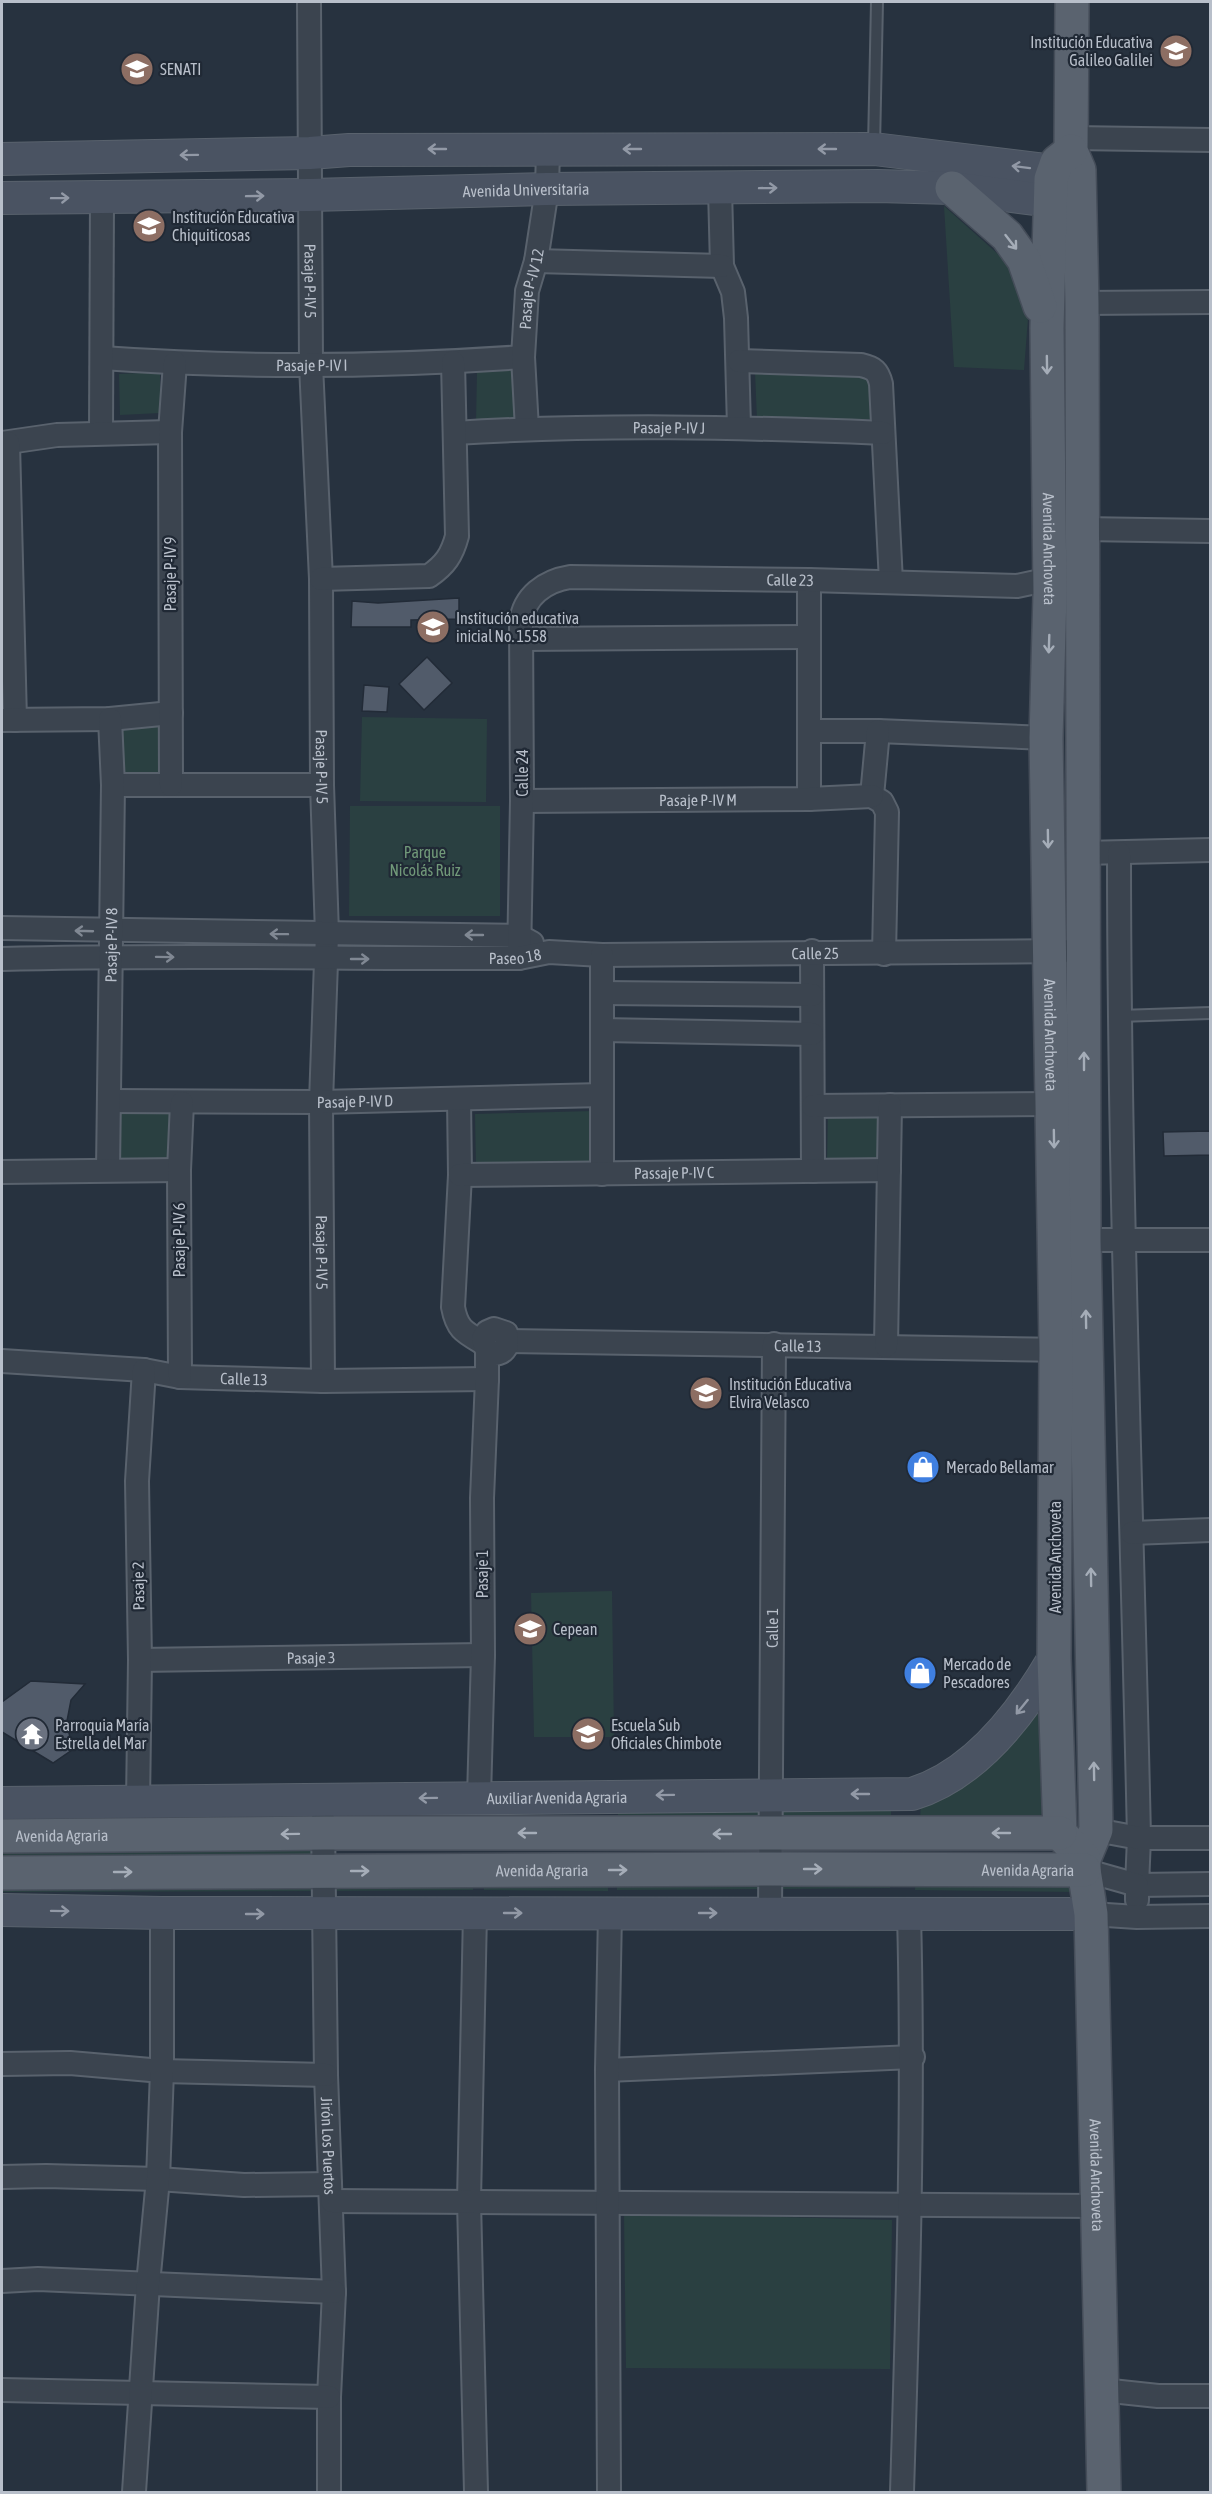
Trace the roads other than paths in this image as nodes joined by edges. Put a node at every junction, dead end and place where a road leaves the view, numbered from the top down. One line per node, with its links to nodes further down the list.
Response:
1 (309, 2): 7 (street, Pasaje P-IV 5)
2 (877, 2): 6 (lane)
3 (1072, 2): 9 (main road, Avenida Anchoveta)
4 (1210, 140): 9 (street)
5 (548, 149): 6 (street, one-way to 5); 7 (street, one-way to 7); 11 (street, Pasaje P-IV 12)
6 (874, 149): 9 (street, one-way to 6)
7 (310, 153): 8 (street, one-way to 8); 13 (street, Pasaje P-IV 5)
8 (2, 159)
9 (1068, 173): 10 (street, Avenida Universitaria); 19 (main road, Avenida Anchoveta); 20 (main road, Avenida Anchoveta)
10 (952, 188): 12 (street, Avenida Universitaria, one-way to 10); 20 (main road, one-way to 20)
11 (548, 189): 12 (street, Avenida Universitaria); 13 (street, Avenida Universitaria); 16 (street, Pasaje P-IV 12)
12 (720, 189): 17 (street)
13 (310, 195): 14 (street, Avenida Universitaria, one-way to 13); 26 (street, Pasaje P-IV 5)
14 (102, 197): 15 (street, Avenida Universitaria, one-way to 14); 22 (street)
15 (2, 198)
16 (536, 261): 17 (street); 21 (street, Pasaje P-IV 12)
17 (722, 266): 23 (street)
18 (1210, 302): 19 (street)
19 (1082, 303): 34 (main road, Avenida Anchoveta)
20 (1047, 328): 37 (main road, Avenida Anchoveta, one-way to 37)
21 (523, 357): 24 (street, Pasaje P-IV I); 28 (street, Pasaje P-IV 12)
22 (102, 358): 25 (street, Pasaje P-IV I); 30 (street)
23 (739, 361): 27 (street); 32 (street)
24 (453, 362): 26 (street, Pasaje P-IV I); 31 (street)
25 (175, 363): 26 (street, Pasaje P-IV I); 29 (street, Pasaje P-IV 9)
26 (311, 365): 36 (street, Pasaje P-IV 5)
27 (739, 427): 28 (street, Pasaje P-IV J); 32 (street, Pasaje P-IV J)
28 (527, 429): 31 (street, Pasaje P-IV J)
29 (170, 432): 30 (street); 44 (street, Pasaje P-IV 9)
30 (101, 433): 33 (street)
31 (455, 433): 36 (street)
32 (883, 433): 39 (street)
33 (5, 443): 43 (street)
34 (1082, 529): 35 (street); 58 (main road, Avenida Anchoveta)
35 (1210, 531)
36 (321, 579): 52 (street, Pasaje P-IV 5)
37 (1050, 579): 39 (street, Calle 23); 49 (main road, Avenida Anchoveta, one-way to 49)
38 (809, 580): 39 (street, Calle 23); 40 (street, Calle 23); 41 (street)
39 (891, 582)
40 (536, 592): 42 (street, Calle 24)
41 (808, 637): 42 (street); 47 (street)
42 (521, 639): 55 (street, Calle 24)
43 (8, 692): 46 (street)
44 (171, 713): 45 (street); 51 (street, Pasaje P-IV 9)
45 (110, 719): 46 (street); 50 (street, Pasaje P-IV 8)
46 (8, 720)
47 (809, 731): 48 (street); 54 (street)
48 (878, 731): 49 (street); 53 (street)
49 (1046, 738): 63 (main road, Avenida Anchoveta, one-way to 63)
50 (113, 784): 51 (street); 60 (street, Pasaje P-IV 8)
51 (171, 785): 52 (street)
52 (322, 785): 61 (street, Pasaje P-IV 5)
53 (872, 795): 54 (street, Pasaje P-IV M); 67 (street)
54 (808, 799): 55 (street, Pasaje P-IV M)
55 (522, 801): 62 (street, Calle 24)
56 (1210, 850): 57 (street)
57 (1119, 853): 58 (street); 75 (street)
58 (1083, 854): 66 (main road, Avenida Anchoveta)
59 (2, 928): 60 (street, Paseo 18, one-way to 59)
60 (111, 932): 61 (street, Paseo 18, one-way to 60); 69 (street, Pasaje P-IV 8)
61 (327, 934): 62 (street, Paseo 18, one-way to 61); 71 (street, Pasaje P-IV 5)
62 (519, 947): 65 (street, Paseo 18); 71 (street, Paseo 18, one-way to 62)
63 (1050, 950): 66 (street, Calle 25); 67 (street, Calle 25); 83 (main road, Avenida Anchoveta)
64 (812, 951): 67 (street, Calle 25); 68 (street, Calle 25); 73 (street)
65 (549, 952): 68 (street, Calle 25)
66 (1083, 953): 93 (main road, Avenida Anchoveta, one-way to 66)
67 (884, 954)
68 (602, 955): 72 (street)
69 (111, 956): 70 (street, Paseo 18); 71 (street, Paseo 18, one-way to 71); 80 (street, Pasaje P-IV 8)
70 (2, 959)
71 (327, 959): 81 (street, Pasaje P-IV 5)
72 (602, 993): 73 (street); 76 (street)
73 (812, 995): 77 (street)
74 (1210, 1013): 75 (lane)
75 (1119, 1016): 94 (street)
76 (602, 1030): 77 (street); 78 (street)
77 (812, 1034): 85 (street)
78 (602, 1095): 79 (street, Pasaje P-IV D); 91 (street)
79 (459, 1099): 81 (street, Pasaje P-IV D); 92 (street)
80 (109, 1101): 82 (street, Pasaje P-IV D); 86 (street, Pasaje P-IV 8)
81 (321, 1102): 82 (street, Pasaje P-IV D); 104 (street, Pasaje P-IV 5)
82 (182, 1103): 87 (street, Pasaje P-IV 6)
83 (1053, 1104): 84 (street); 99 (main road, Avenida Anchoveta, one-way to 99)
84 (890, 1105): 85 (street); 88 (street)
85 (813, 1106): 89 (street)
86 (108, 1170): 87 (street); 90 (street)
87 (179, 1170): 102 (street, Pasaje P-IV 6)
88 (889, 1170): 89 (street, Passaje P-IV C); 97 (street)
89 (813, 1171): 91 (street, Passaje P-IV C)
90 (2, 1172)
91 (602, 1174): 92 (street, Passaje P-IV C)
92 (460, 1175): 98 (street)
93 (1084, 1240): 94 (street); 99 (main road, Avenida Anchoveta, one-way to 93)
94 (1126, 1240): 95 (street); 106 (street)
95 (1210, 1240)
96 (774, 1344): 97 (street, Calle 13); 98 (street, Calle 13); 110 (street, Calle 1)
97 (886, 1346): 99 (street, Calle 13)
98 (485, 1347): 103 (street, Pasaje 1)
99 (1071, 1350): 108 (main road, Avenida Anchoveta); 121 (main road, Avenida Anchoveta, one-way to 99)
100 (2, 1361): 101 (street, Calle 13)
101 (144, 1370): 102 (street, Calle 13); 109 (street, Pasaje 2)
102 (180, 1377): 104 (street, Calle 13)
103 (487, 1380): 104 (street, Calle 13); 107 (street, Pasaje 1)
104 (323, 1381)
105 (1210, 1530): 106 (street)
106 (1132, 1533): 120 (street)
107 (483, 1655): 109 (street, Pasaje 3); 111 (street, Pasaje 1)
108 (1054, 1659): 110 (street, Auxiliar Avenida Agraria, one-way to 110); 116 (main road, Avenida Anchoveta)
109 (140, 1660): 113 (street, Pasaje 2)
110 (770, 1794): 111 (street, Auxiliar Avenida Agraria, one-way to 111); 117 (street, Calle 1)
111 (479, 1797): 112 (street, Auxiliar Avenida Agraria, one-way to 112)
112 (321, 1800): 113 (street, Auxiliar Avenida Agraria); 115 (street, Jirón Los Puertos)
113 (138, 1802): 114 (street, Auxiliar Avenida Agraria)
114 (2, 1803)
115 (324, 1833): 117 (main road, Avenida Agraria, one-way to 115); 118 (main road, Avenida Agraria, one-way to 118); 123 (street, Jirón Los Puertos)
116 (1060, 1833): 117 (main road, Avenida Agraria, one-way to 117); 121 (main road)
117 (770, 1834): 122 (street, Calle 1)
118 (2, 1836)
119 (1210, 1838): 120 (street)
120 (1139, 1839): 121 (street); 126 (street)
121 (1088, 1853): 122 (main road, Avenida Agraria, one-way to 121); 126 (street); 134 (main road, Avenida Anchoveta)
122 (770, 1869): 123 (main road, Avenida Agraria, one-way to 122); 131 (street, Calle 1)
123 (324, 1871): 124 (main road, Avenida Agraria, one-way to 123); 132 (street, Jirón Los Puertos)
124 (2, 1873)
125 (1210, 1884): 126 (street)
126 (1137, 1885): 136 (street)
127 (2, 1910): 129 (street, one-way to 129)
128 (610, 1912): 130 (street, one-way to 128); 131 (street, one-way to 131); 139 (street)
129 (162, 1913): 132 (street, one-way to 132); 140 (street)
130 (475, 1913): 132 (street); 145 (street)
131 (770, 1913): 133 (street)
132 (325, 1914): 141 (street, Jirón Los Puertos)
133 (909, 1914): 134 (street); 137 (street)
134 (1091, 1914): 136 (street); 148 (main road, Avenida Anchoveta)
135 (1210, 1916): 136 (street)
136 (1137, 1917)
137 (913, 2057): 139 (street); 147 (street)
138 (2, 2064): 140 (street)
139 (607, 2070): 146 (street)
140 (162, 2071): 141 (street); 143 (street)
141 (326, 2075): 144 (street, Jirón Los Puertos)
142 (2, 2177): 143 (street)
143 (158, 2179): 144 (street); 150 (street)
144 (331, 2192): 145 (street); 151 (street, Jirón Los Puertos)
145 (469, 2200): 146 (street); 160 (street)
146 (609, 2202): 147 (street); 157 (street)
147 (911, 2205): 148 (street); 162 (street)
148 (1099, 2206): 153 (main road, Avenida Anchoveta)
149 (2, 2281): 150 (street)
150 (148, 2284): 151 (street); 154 (street)
151 (334, 2292): 156 (street, Jirón Los Puertos)
152 (2, 2390): 154 (street)
153 (1102, 2390): 155 (street); 163 (main road, Avenida Anchoveta)
154 (142, 2392): 156 (street); 158 (street)
155 (1210, 2396)
156 (328, 2397): 159 (street, Jirón Los Puertos)
157 (607, 2492): 161 (street)
158 (134, 2493)
159 (329, 2493)
160 (476, 2493)
161 (616, 2493)
162 (902, 2493)
163 (1104, 2493)

